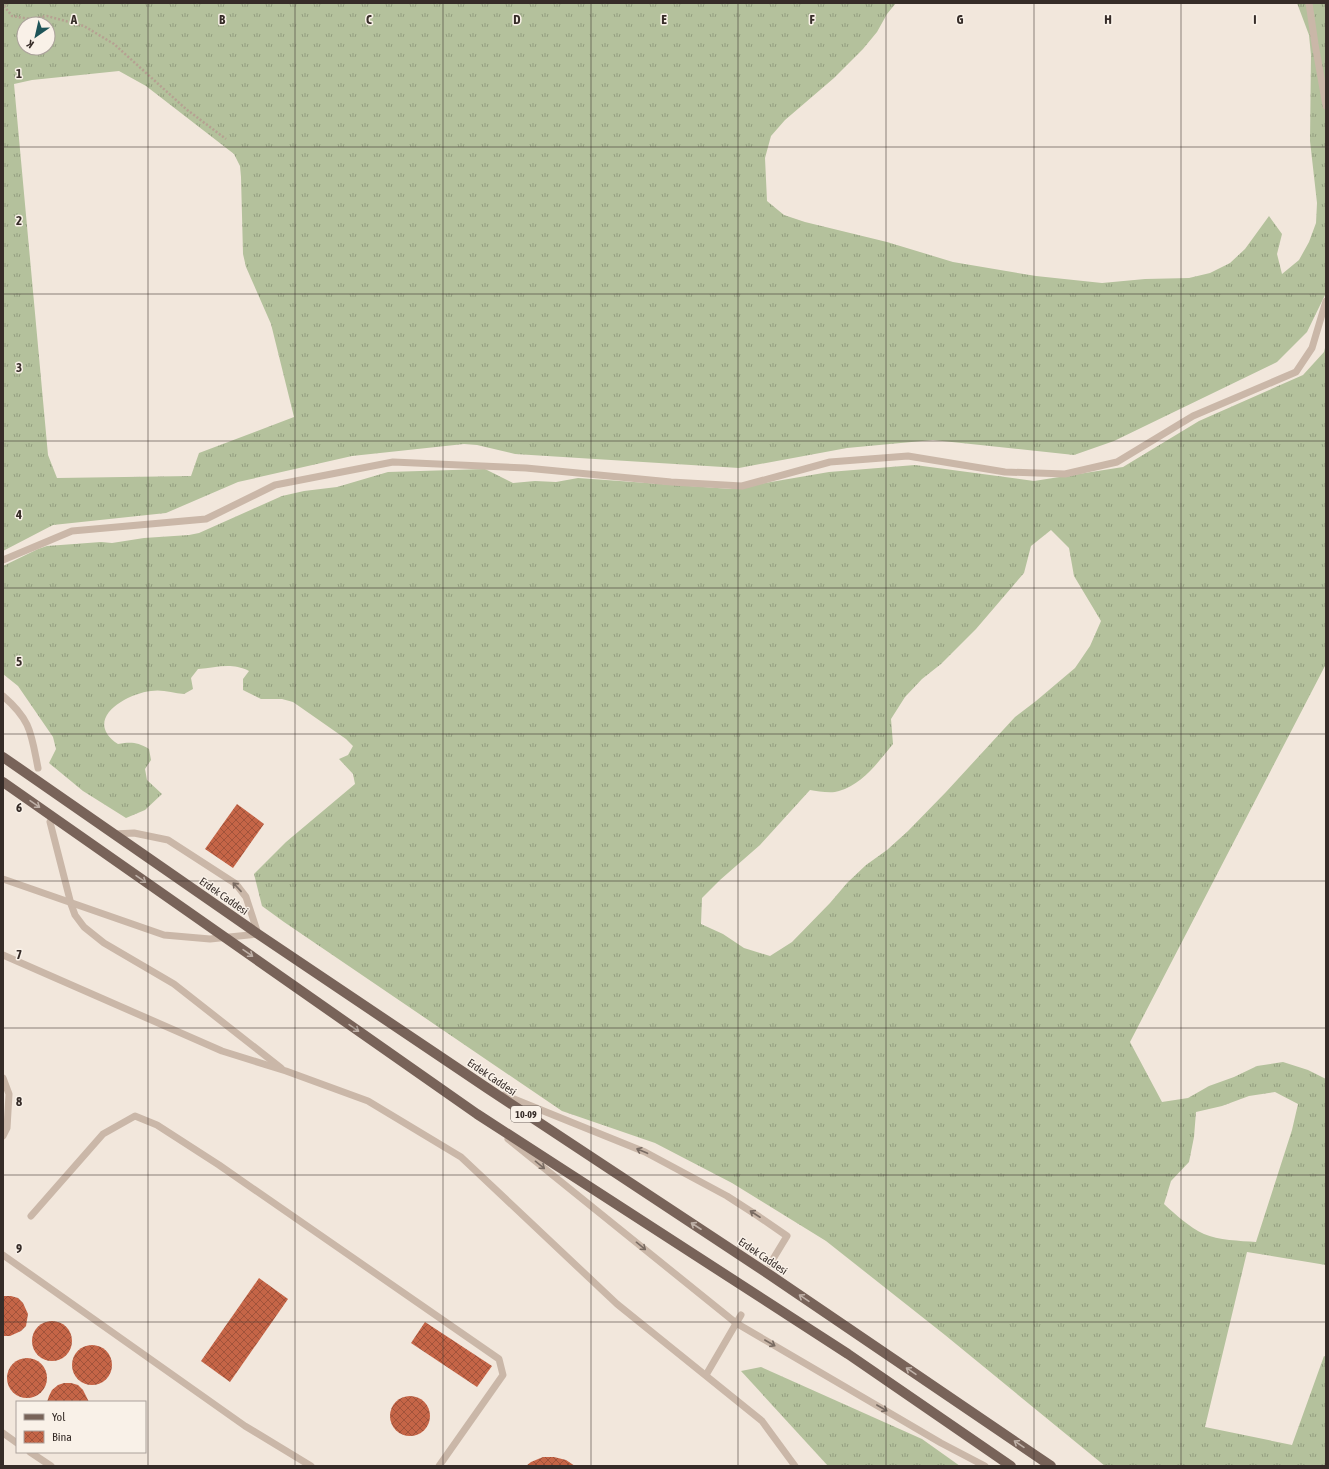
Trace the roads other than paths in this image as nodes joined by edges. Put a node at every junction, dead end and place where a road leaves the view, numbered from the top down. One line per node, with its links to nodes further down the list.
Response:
1 (1309, 3): 2 (lane)
2 (1326, 106)
3 (1326, 301): 4 (lane)
4 (3, 560)
5 (3, 696): 7 (lane)
6 (3, 757): 10 (main road, Erdek Caddesi / 10-09)
7 (38, 768)
8 (3, 782): 14 (main road, 10-09, one-way to 14)
9 (50, 822): 12 (lane)
10 (114, 834): 13 (main road, Erdek Caddesi / 10-09); 13 (lane, one-way to 10)
11 (3, 879): 12 (lane)
12 (71, 904): 14 (lane); 16 (lane)
13 (258, 934): 14 (lane); 18 (main road, Erdek Caddesi / 10-09)
14 (226, 937): 19 (main road, 10-09, one-way to 19)
15 (3, 955): 16 (lane)
16 (286, 1072): 26 (lane)
17 (3, 1078): 20 (lane)
18 (487, 1088): 23 (lane, one-way to 18); 36 (main road, Erdek Caddesi / 10-09, one-way to 18)
19 (477, 1114): 25 (lane, one-way to 25); 35 (main road, 10-09)
20 (3, 1136)
21 (31, 1216): 32 (lane)
22 (3, 1255): 31 (lane)
23 (770, 1264)
24 (741, 1315): 25 (lane)
25 (736, 1323): 26 (lane); 34 (lane, one-way to 34)
26 (706, 1375): 33 (lane)
27 (3, 1434): 28 (lane)
28 (16, 1442)
29 (32, 1453): 30 (lane)
30 (51, 1466)
31 (311, 1466)
32 (439, 1466)
33 (795, 1466)
34 (985, 1466)
35 (1011, 1466)
36 (1051, 1466)

